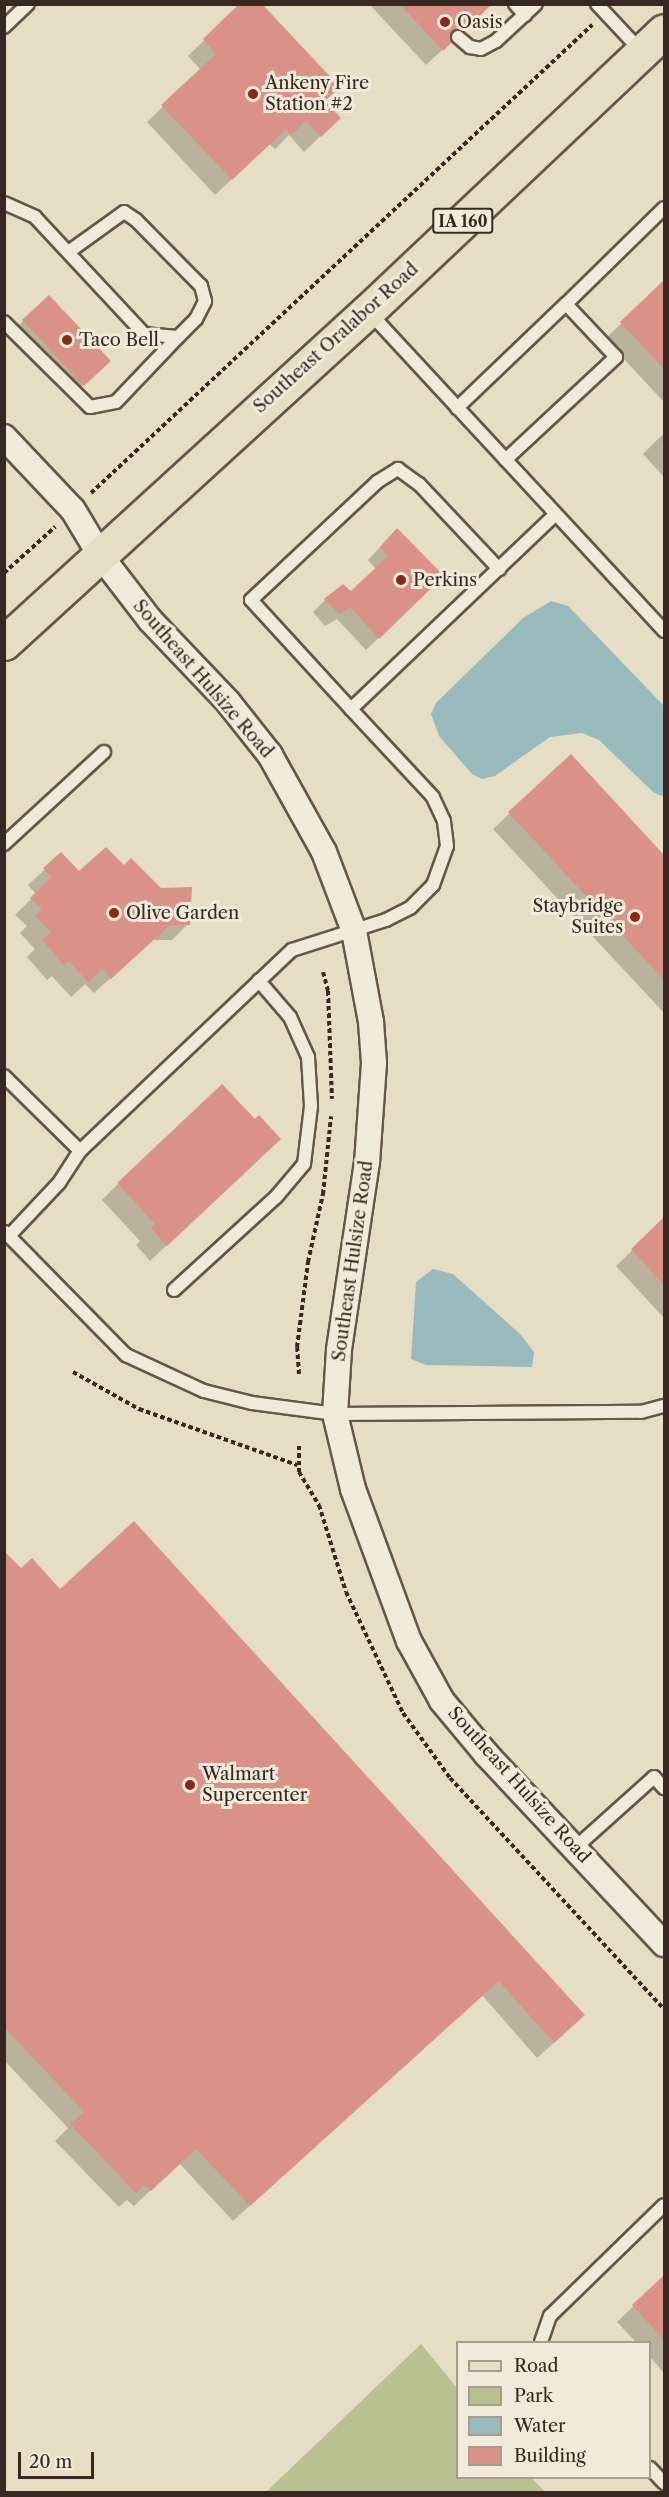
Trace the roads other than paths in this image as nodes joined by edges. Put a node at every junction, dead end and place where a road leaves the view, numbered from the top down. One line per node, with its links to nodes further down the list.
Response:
1 (28, 4): 6 (lane)
2 (515, 4): 5 (lane)
3 (536, 4): 5 (lane)
4 (601, 9): 8 (lane)
5 (525, 15): 7 (lane)
6 (4, 27)
7 (458, 37)
8 (653, 42): 13 (main road, Southeast Oralabor Road / IA 160)
9 (4, 203): 11 (lane)
10 (664, 208): 12 (lane)
11 (70, 251): 15 (lane); 15 (lane)
12 (566, 304): 16 (lane); 18 (lane)
13 (368, 311): 16 (lane); 20 (main road, Southeast Oralabor Road / IA 160)
14 (4, 322): 15 (lane)
15 (178, 337)
16 (457, 408): 18 (lane)
17 (4, 437): 20 (street, Southeast Hulsize Road)
18 (505, 460): 19 (lane)
19 (555, 515): 21 (lane); 22 (lane)
20 (100, 555): 23 (main road, Southeast Oralabor Road / IA 160); 27 (street, Southeast Hulsize Road)
21 (499, 569): 24 (lane); 24 (lane)
22 (664, 632)
23 (4, 643)
24 (351, 708): 27 (lane)
25 (104, 752): 26 (lane)
26 (4, 844)
27 (354, 931): 28 (lane); 34 (street, Southeast Hulsize Road)
28 (259, 981): 30 (lane); 32 (lane)
29 (4, 1076): 30 (lane)
30 (80, 1151): 31 (lane)
31 (7, 1234): 34 (lane)
32 (174, 1290)
33 (664, 1406): 34 (lane)
34 (335, 1414): 36 (street, Southeast Hulsize Road)
35 (664, 1788): 36 (lane)
36 (576, 1848): 37 (street, Southeast Hulsize Road)
37 (664, 1943)
38 (664, 2205): 39 (lane)
39 (542, 2341)
40 (651, 2469): 41 (lane)
41 (664, 2483)

